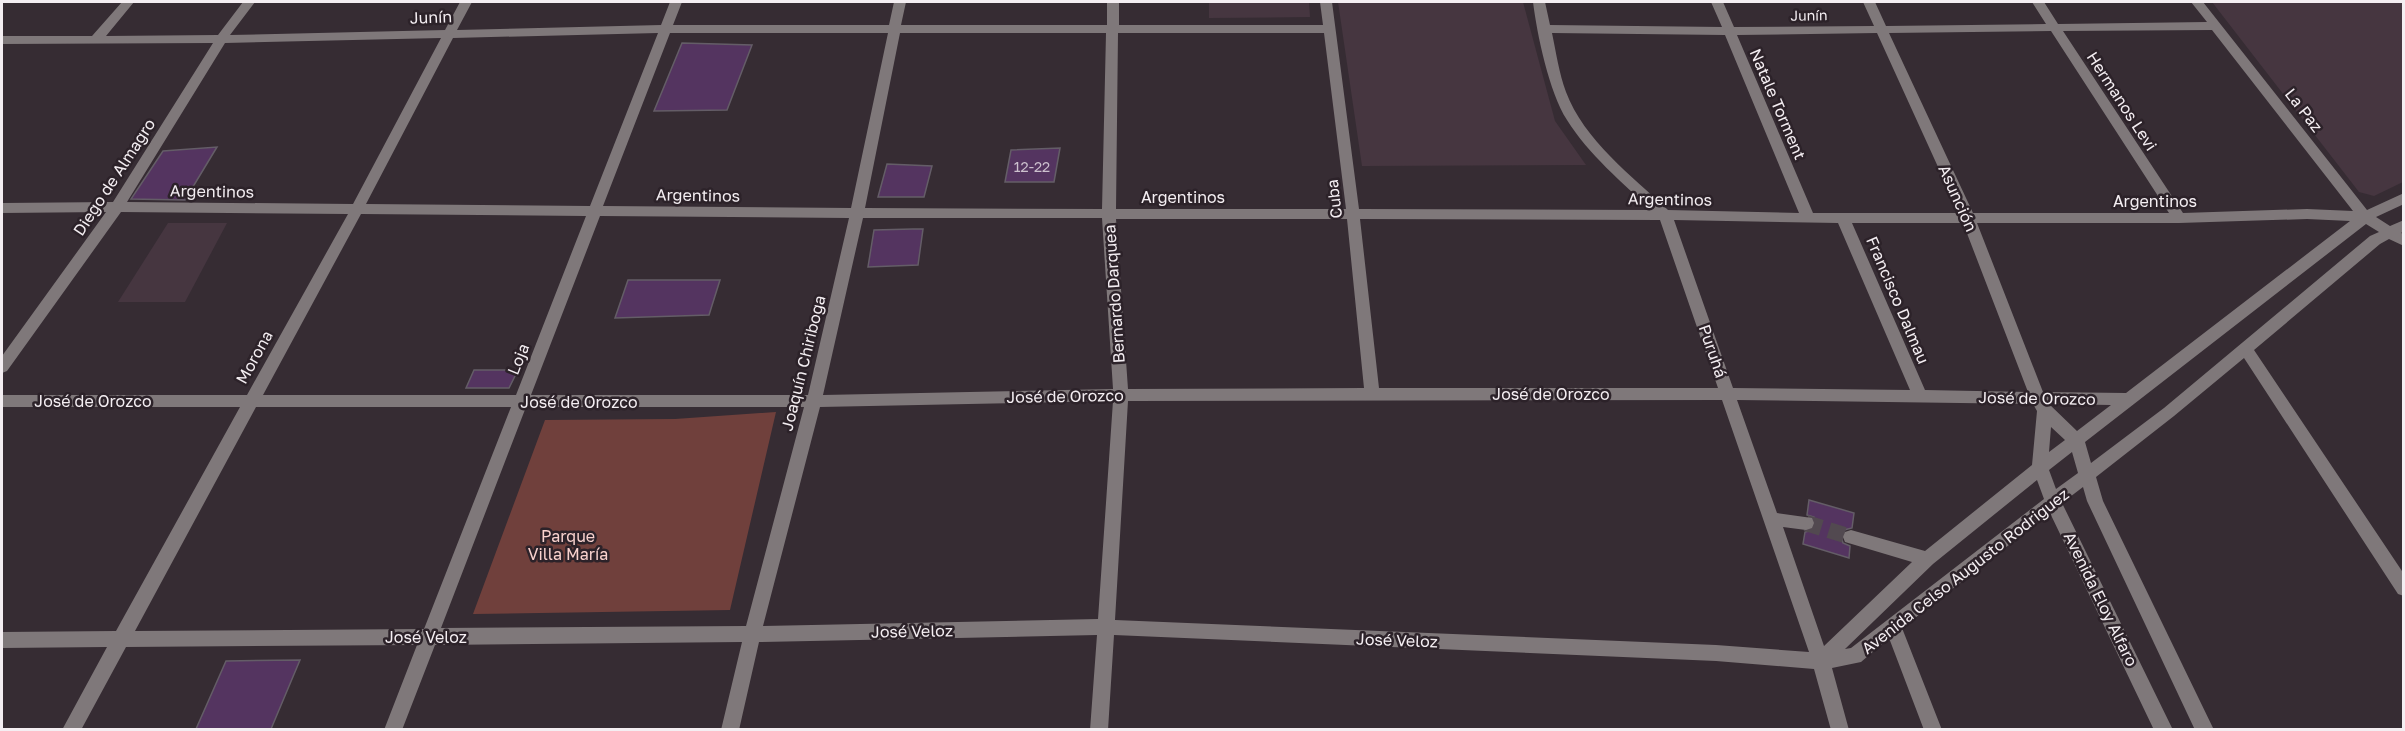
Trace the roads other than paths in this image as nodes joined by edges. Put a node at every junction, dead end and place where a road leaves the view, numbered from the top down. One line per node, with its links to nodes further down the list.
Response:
1 (128, 2): 23 (street)
2 (249, 2): 24 (street, Diego de Almagro)
3 (466, 2): 22 (street, Morona)
4 (676, 2): 15 (street, Loja)
5 (900, 2): 19 (street, Joaquín Chiriboga)
6 (1113, 2): 20 (street, Bernardo Darquea)
7 (1326, 2): 16 (street, Cuba)
8 (1539, 2): 17 (street, Puruhá)
9 (1717, 2): 21 (street, Natale Torment)
10 (1869, 2): 18 (street, Asunción)
11 (2037, 2): 14 (street, Hermanos Levi)
12 (2197, 2): 13 (street, La Paz)
13 (2215, 26): 14 (street, Junín); 36 (street, La Paz)
14 (2054, 27): 18 (street, Junín); 39 (street, Hermanos Levi)
15 (665, 29): 19 (street, Junín); 22 (street, Junín); 30 (street, Loja)
16 (1329, 29): 20 (street, Junín); 32 (street, Cuba)
17 (1546, 29): 21 (street, Junín); 34 (street, Puruhá)
18 (1883, 29): 21 (street, Junín); 35 (street, Asunción)
19 (894, 30): 20 (street, Junín); 31 (street, Joaquín Chiriboga)
20 (1112, 30): 33 (street, Bernardo Darquea)
21 (1729, 31): 37 (street, Natale Torment)
22 (449, 33): 24 (street, Junín); 29 (street, Morona)
23 (97, 38): 24 (street, Junín); 25 (street, Junín)
24 (221, 39): 27 (street, Diego de Almagro)
25 (2, 40)
26 (2403, 198): 36 (street, Avenida Celso Augusto Rodriguez)
27 (117, 207): 28 (street, Argentinos); 29 (street, Argentinos); 42 (street, Diego de Almagro)
28 (2, 208)
29 (357, 209): 30 (street, Argentinos); 49 (street, Morona)
30 (596, 210): 31 (street, Argentinos); 51 (street, Loja)
31 (858, 213): 33 (street, Argentinos); 50 (street, Joaquín Chiriboga)
32 (1353, 213): 33 (street, Argentinos); 34 (street, Argentinos); 43 (street, Cuba)
33 (1109, 214): 45 (street, Bernardo Darquea)
34 (1665, 215): 37 (street, Argentinos); 44 (street, Puruhá)
35 (1968, 217): 38 (street, Argentinos); 39 (street, Argentinos); 52 (street, Asunción)
36 (2365, 217): 39 (street, Argentinos); 40 (street, La Paz); 47 (street, Avenida Celso Augusto Rodriguez)
37 (1808, 218): 38 (street, Argentinos)
38 (1843, 218): 46 (street, Francisco Dalmau)
39 (2180, 218)
40 (2399, 233): 41 (street, Avenida Celso Augusto Rodriguez)
41 (2246, 350): 55 (street, Avenida Celso Augusto Rodriguez); 61 (street)
42 (2, 367)
43 (1372, 393): 44 (street, José de Orozco); 45 (street, José de Orozco)
44 (1728, 394): 46 (street, José de Orozco); 57 (street, Puruhá)
45 (1121, 395): 50 (street, José de Orozco); 63 (street, Bernardo Darquea)
46 (1920, 396): 52 (street, José de Orozco)
47 (2128, 399): 52 (street, José de Orozco); 53 (street, Avenida Celso Augusto Rodriguez)
48 (2, 401): 49 (street, José de Orozco)
49 (250, 401): 51 (street, José de Orozco); 66 (street, Morona)
50 (813, 401): 51 (street, José de Orozco); 64 (street, Joaquín Chiriboga)
51 (520, 402): 65 (street, Loja)
52 (2042, 404): 53 (street, Asunción); 54 (street, Asunción)
53 (2076, 440): 54 (street, Avenida Celso Augusto Rodriguez); 55 (street)
54 (2040, 468): 56 (street, Avenida Eloy Alfaro); 60 (street, Avenida Celso Augusto Rodriguez)
55 (2086, 476): 56 (street, Avenida Celso Augusto Rodriguez); 76 (street)
56 (2053, 501): 62 (street, Avenida Celso Augusto Rodriguez); 75 (street, Avenida Eloy Alfaro)
57 (1770, 519): 58 (street); 68 (street, Puruhá)
58 (1806, 523)
59 (1851, 537): 60 (street)
60 (1927, 559): 68 (street, Avenida Celso Augusto Rodriguez)
61 (2403, 589)
62 (1892, 625): 68 (street, Avenida Celso Augusto Rodriguez); 74 (street)
63 (1105, 627): 64 (street, José Veloz); 68 (street, José Veloz); 72 (street, Bernardo Darquea)
64 (750, 634): 65 (street, José Veloz); 71 (street, Joaquín Chiriboga)
65 (429, 637): 66 (street, José Veloz); 70 (street, Loja)
66 (120, 639): 67 (street, José Veloz); 69 (street, Morona)
67 (2, 640)
68 (1821, 661): 73 (street, Puruhá)
69 (71, 729)
70 (393, 729)
71 (730, 729)
72 (1099, 729)
73 (1840, 729)
74 (1933, 729)
75 (2164, 729)
76 (2205, 729)

